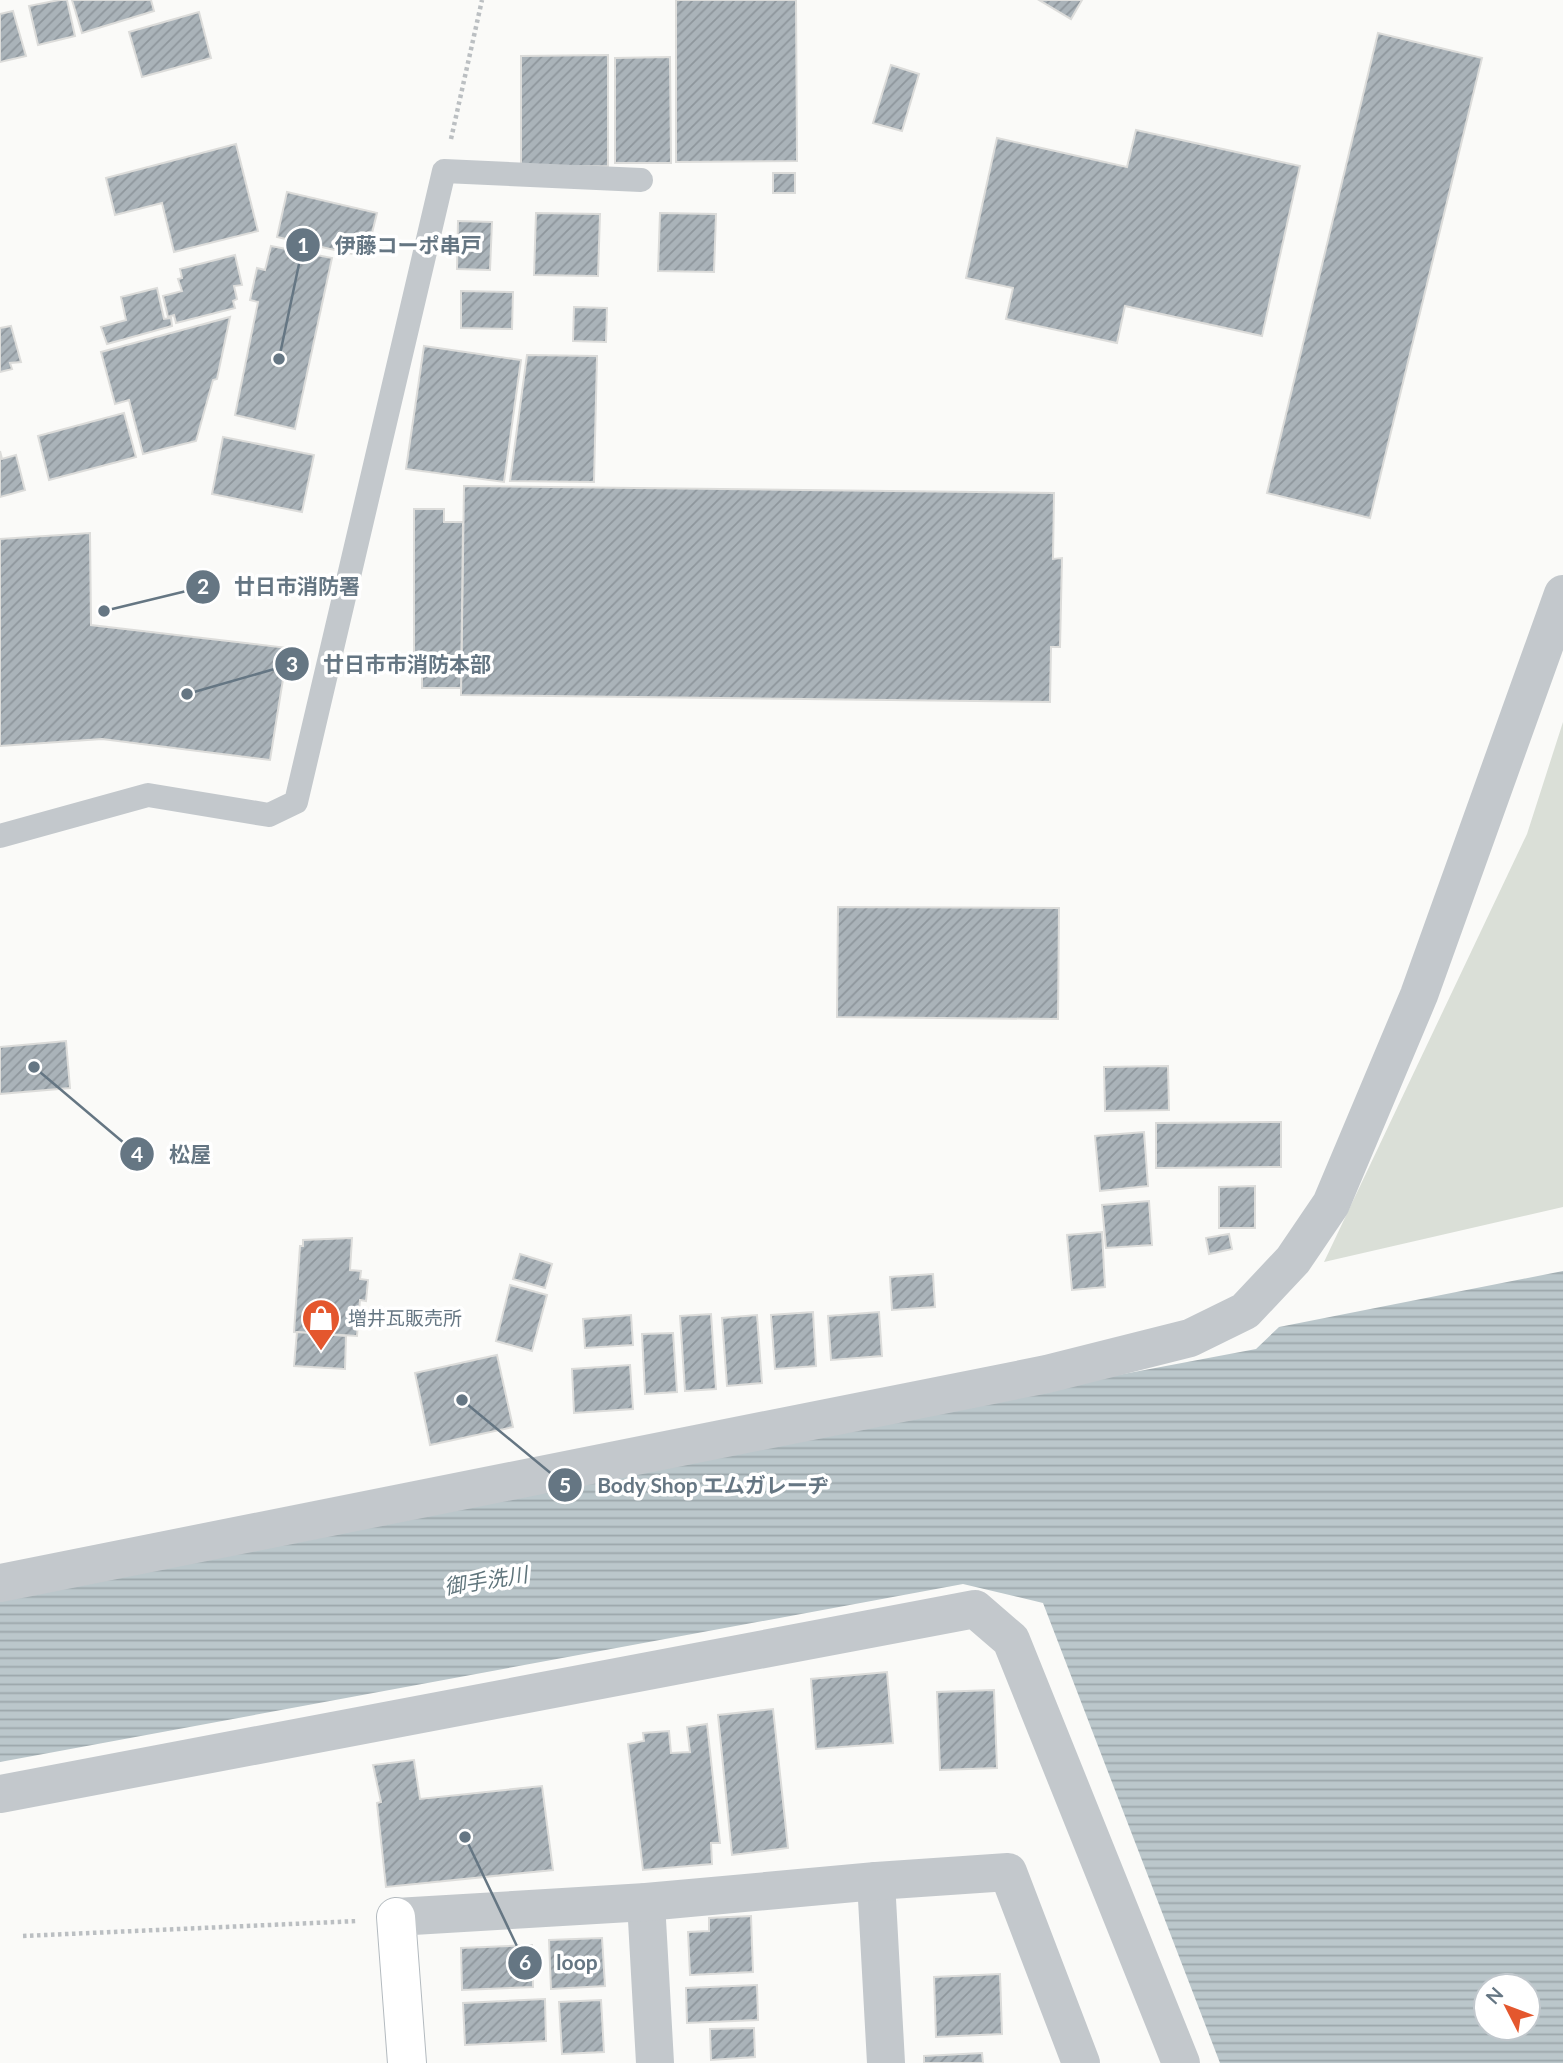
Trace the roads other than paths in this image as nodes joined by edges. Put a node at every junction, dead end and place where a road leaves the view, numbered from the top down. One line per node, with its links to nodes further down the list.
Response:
1 (642, 180): 3 (lane)
2 (1563, 594): 4 (street)
3 (0, 836)
4 (0, 1583)
5 (0, 1794): 12 (street)
6 (876, 1881): 7 (street); 10 (street); 11 (street)
7 (646, 1902): 8 (street); 9 (street)
8 (407, 2063)
9 (655, 2063)
10 (886, 2063)
11 (1081, 2063)
12 (1181, 2063)

